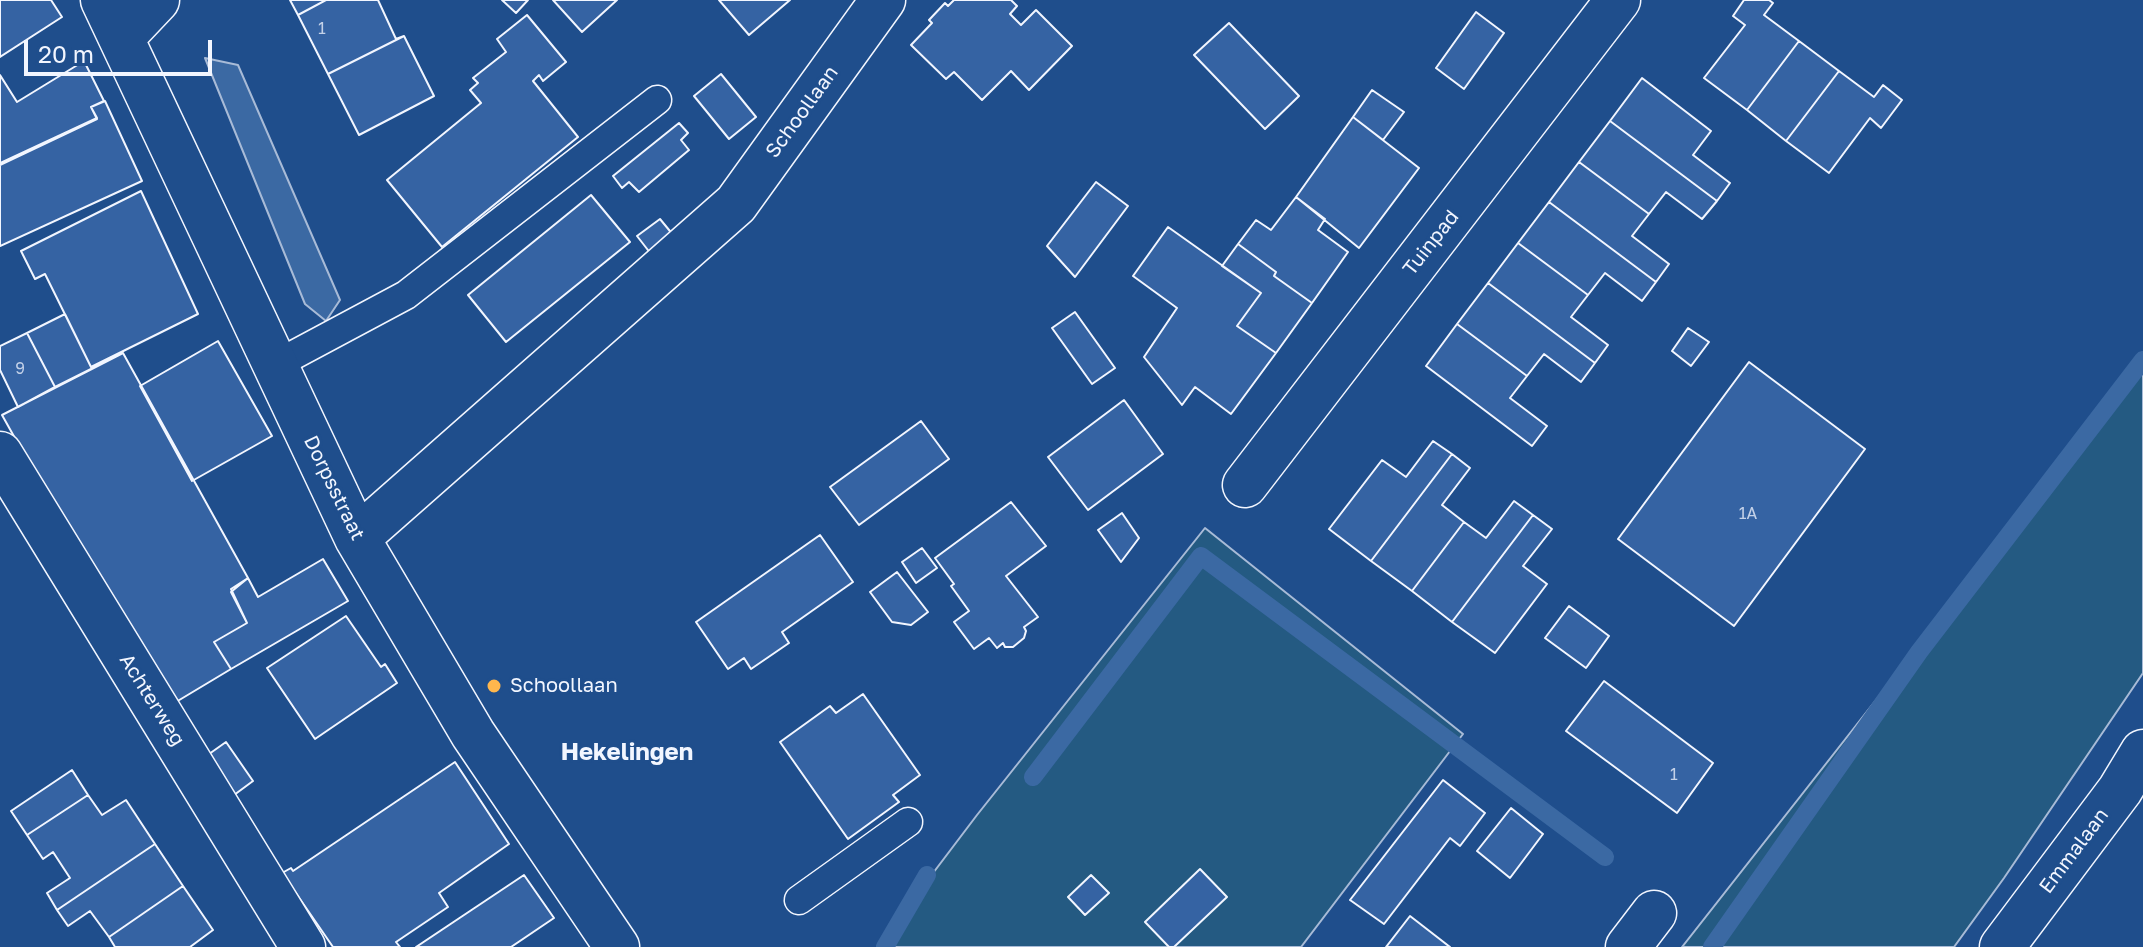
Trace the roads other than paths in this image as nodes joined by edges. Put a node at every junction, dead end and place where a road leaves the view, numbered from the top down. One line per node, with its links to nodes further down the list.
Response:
1 (157, 0): 4 (street)
2 (883, 0): 9 (street, Schoollaan)
3 (1618, 0): 8 (street, Tuinpad)
4 (112, 19): 6 (street, Dorpsstraat)
5 (657, 100): 6 (lane)
6 (275, 365): 9 (street, Dorpsstraat)
7 (0, 454): 13 (street, Achterweg)
8 (1245, 485)
9 (357, 538): 14 (street, Dorpsstraat)
10 (2143, 752): 15 (street, Emmalaan)
11 (908, 822): 12 (lane)
12 (799, 900)
13 (303, 947)
14 (617, 947)
15 (2002, 947)

